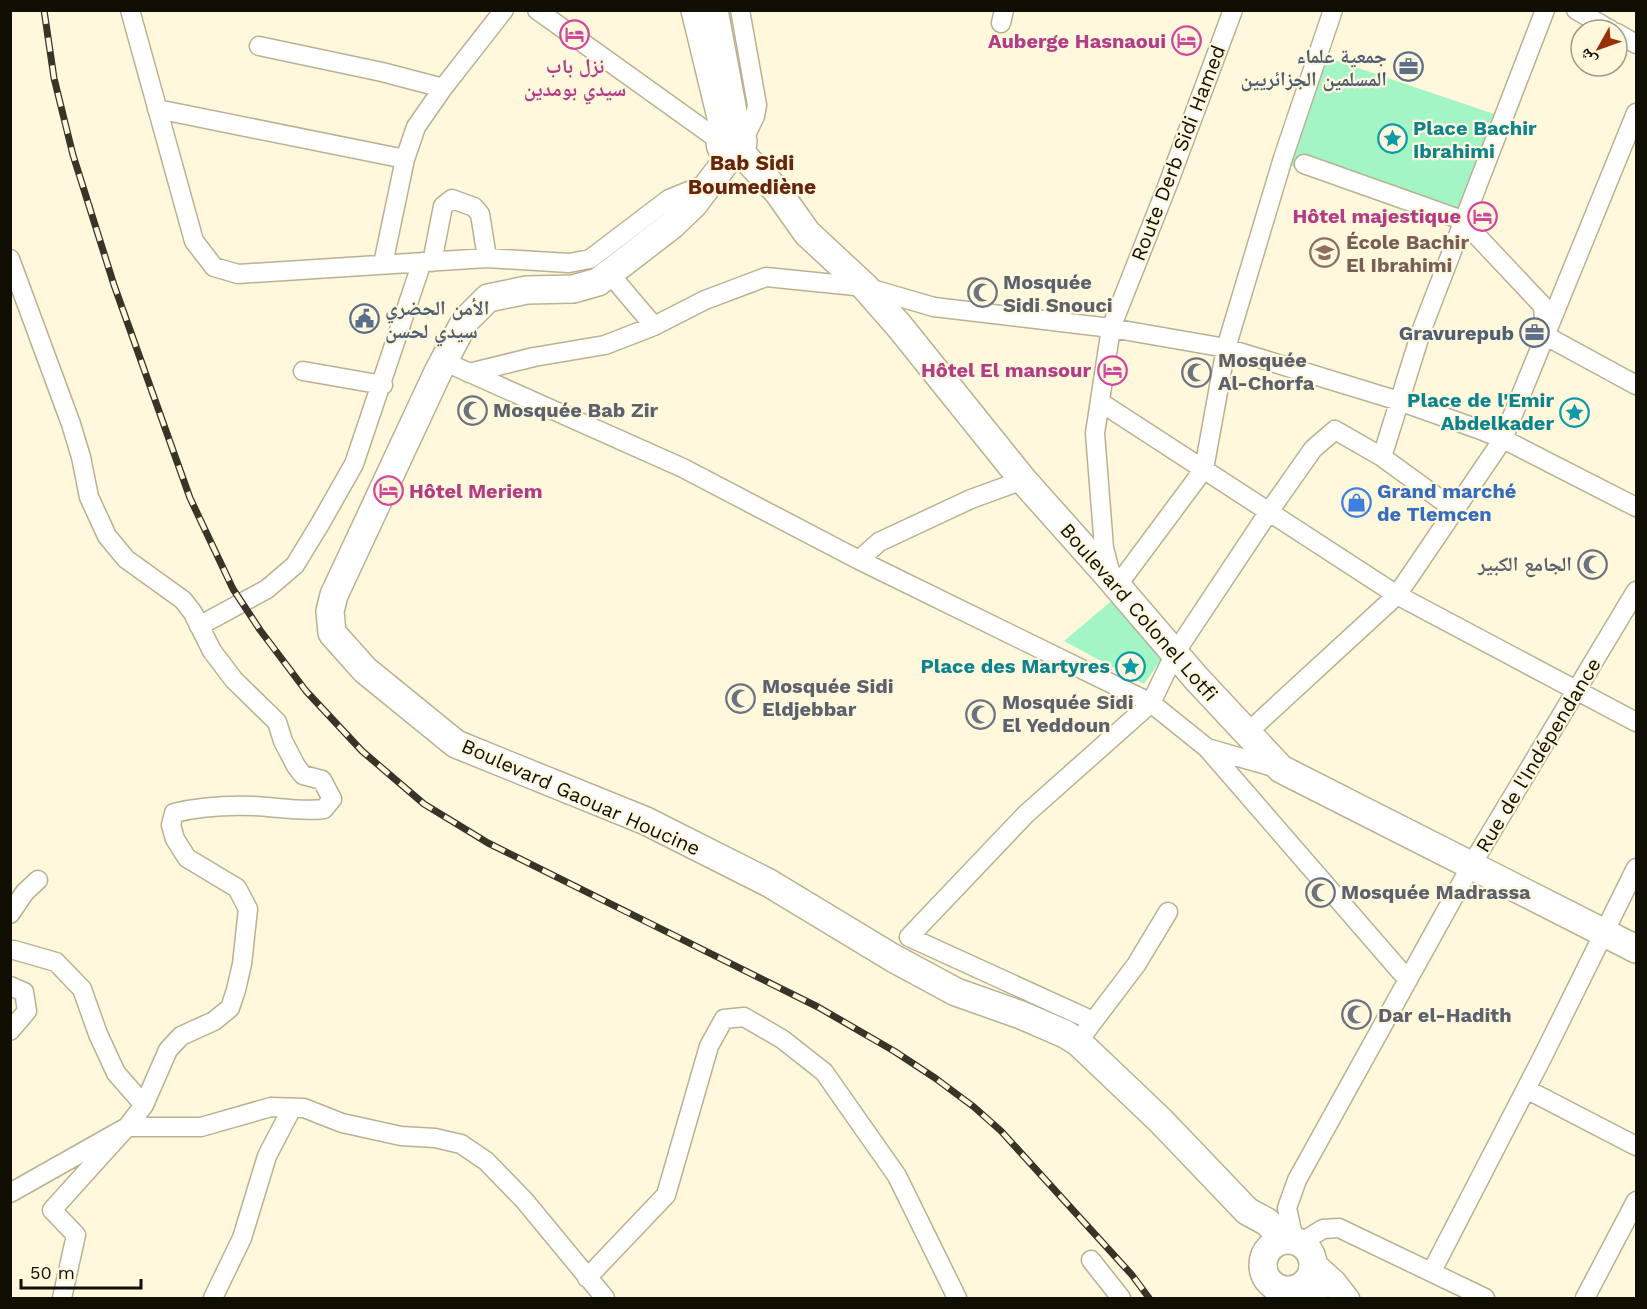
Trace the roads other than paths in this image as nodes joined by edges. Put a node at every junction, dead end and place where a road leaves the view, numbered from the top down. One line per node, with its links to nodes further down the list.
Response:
1 (130, 10): 14 (street)
2 (504, 10): 13 (street)
3 (537, 10): 16 (street)
4 (695, 10): 16 (main road)
5 (714, 10): 16 (main road)
6 (740, 10): 16 (street)
7 (1233, 10): 28 (street, Route Derb Sidi Hamed)
8 (1333, 10): 30 (street)
9 (1545, 10): 20 (street)
10 (1576, 10): 11 (street)
11 (1590, 18)
12 (259, 46): 13 (street)
13 (443, 88): 17 (street)
14 (157, 109): 17 (street); 24 (street)
15 (1636, 113): 29 (street)
16 (733, 143): 19 (main road, Boulevard Gaouar Houcine); 26 (main road, Boulevard Colonel Lotfi)
17 (405, 159): 24 (street)
18 (1304, 165): 20 (street)
19 (710, 183): 21 (street); 25 (main road, Boulevard Gaouar Houcine)
20 (1462, 220): 29 (street); 36 (street)
21 (487, 258): 23 (street); 23 (street)
22 (10, 259): 49 (street)
23 (427, 262): 24 (street); 34 (street)
24 (383, 264)
25 (609, 273): 27 (street); 31 (main road, Boulevard Gaouar Houcine)
26 (865, 287): 27 (street); 28 (street); 41 (main road, Boulevard Colonel Lotfi)
27 (654, 326): 33 (street)
28 (1111, 328): 30 (street); 37 (street, Route Derb Sidi Hamed)
29 (1546, 336): 35 (street); 38 (street)
30 (1226, 348): 36 (street); 40 (street)
31 (443, 361): 33 (street); 68 (main road, Boulevard Gaouar Houcine)
32 (303, 371): 34 (street)
33 (470, 373): 45 (street)
34 (383, 385): 49 (street)
35 (1636, 385)
36 (1399, 401): 38 (street); 39 (street)
37 (1100, 402): 40 (street); 46 (street, Route Derb Sidi Hamed)
38 (1503, 439): 42 (street); 43 (street)
39 (1382, 457): 43 (street); 44 (street)
40 (1204, 469): 44 (street); 46 (street)
41 (1023, 480): 45 (street); 46 (main road, Boulevard Colonel Lotfi)
42 (1636, 507)
43 (1455, 510): 48 (street)
44 (1268, 513): 48 (street); 50 (street)
45 (859, 560): 52 (street)
46 (1114, 583): 50 (main road, Boulevard Colonel Lotfi)
47 (1636, 591): 51 (street, Rue de l'Indépendance)
48 (1397, 595): 51 (street); 54 (street)
49 (199, 626): 70 (street)
50 (1175, 654): 52 (street); 54 (main road, Boulevard Colonel Lotfi)
51 (1575, 690): 53 (street); 57 (street, Rue de l'Indépendance)
52 (1151, 703): 55 (street); 68 (street)
53 (1636, 722)
54 (1247, 733): 56 (main road, Boulevard Colonel Lotfi)
55 (1207, 748): 56 (street); 65 (street)
56 (1281, 769): 57 (main road, Boulevard Colonel Lotfi)
57 (1472, 864): 62 (main road, Boulevard Colonel Lotfi); 65 (street, Rue de l'Indépendance)
58 (1636, 868): 62 (street)
59 (38, 880): 61 (street)
60 (1168, 912): 68 (street)
61 (10, 914)
62 (1604, 932): 64 (main road, Boulevard Colonel Lotfi); 69 (street)
63 (12, 946): 70 (street)
64 (1636, 949)
65 (1408, 980): 78 (street, Rue de l'Indépendance)
66 (10, 986): 67 (street)
67 (10, 1031)
68 (1085, 1031): 78 (main road, Boulevard Gaouar Houcine)
69 (1526, 1089): 73 (street); 77 (street)
70 (144, 1105): 72 (street)
71 (292, 1108): 72 (street); 79 (street); 82 (street)
72 (127, 1127): 74 (street); 81 (street)
73 (1636, 1146)
74 (10, 1193)
75 (1636, 1201): 87 (street)
76 (1091, 1260): 85 (street)
77 (1432, 1271): 78 (street); 86 (street)
78 (1296, 1272): 80 (street); 80 (street)
79 (586, 1278): 83 (street); 84 (street)
80 (1348, 1296)
81 (62, 1299)
82 (213, 1299)
83 (605, 1299)
84 (957, 1299)
85 (1121, 1299)
86 (1485, 1299)
87 (1585, 1299)

